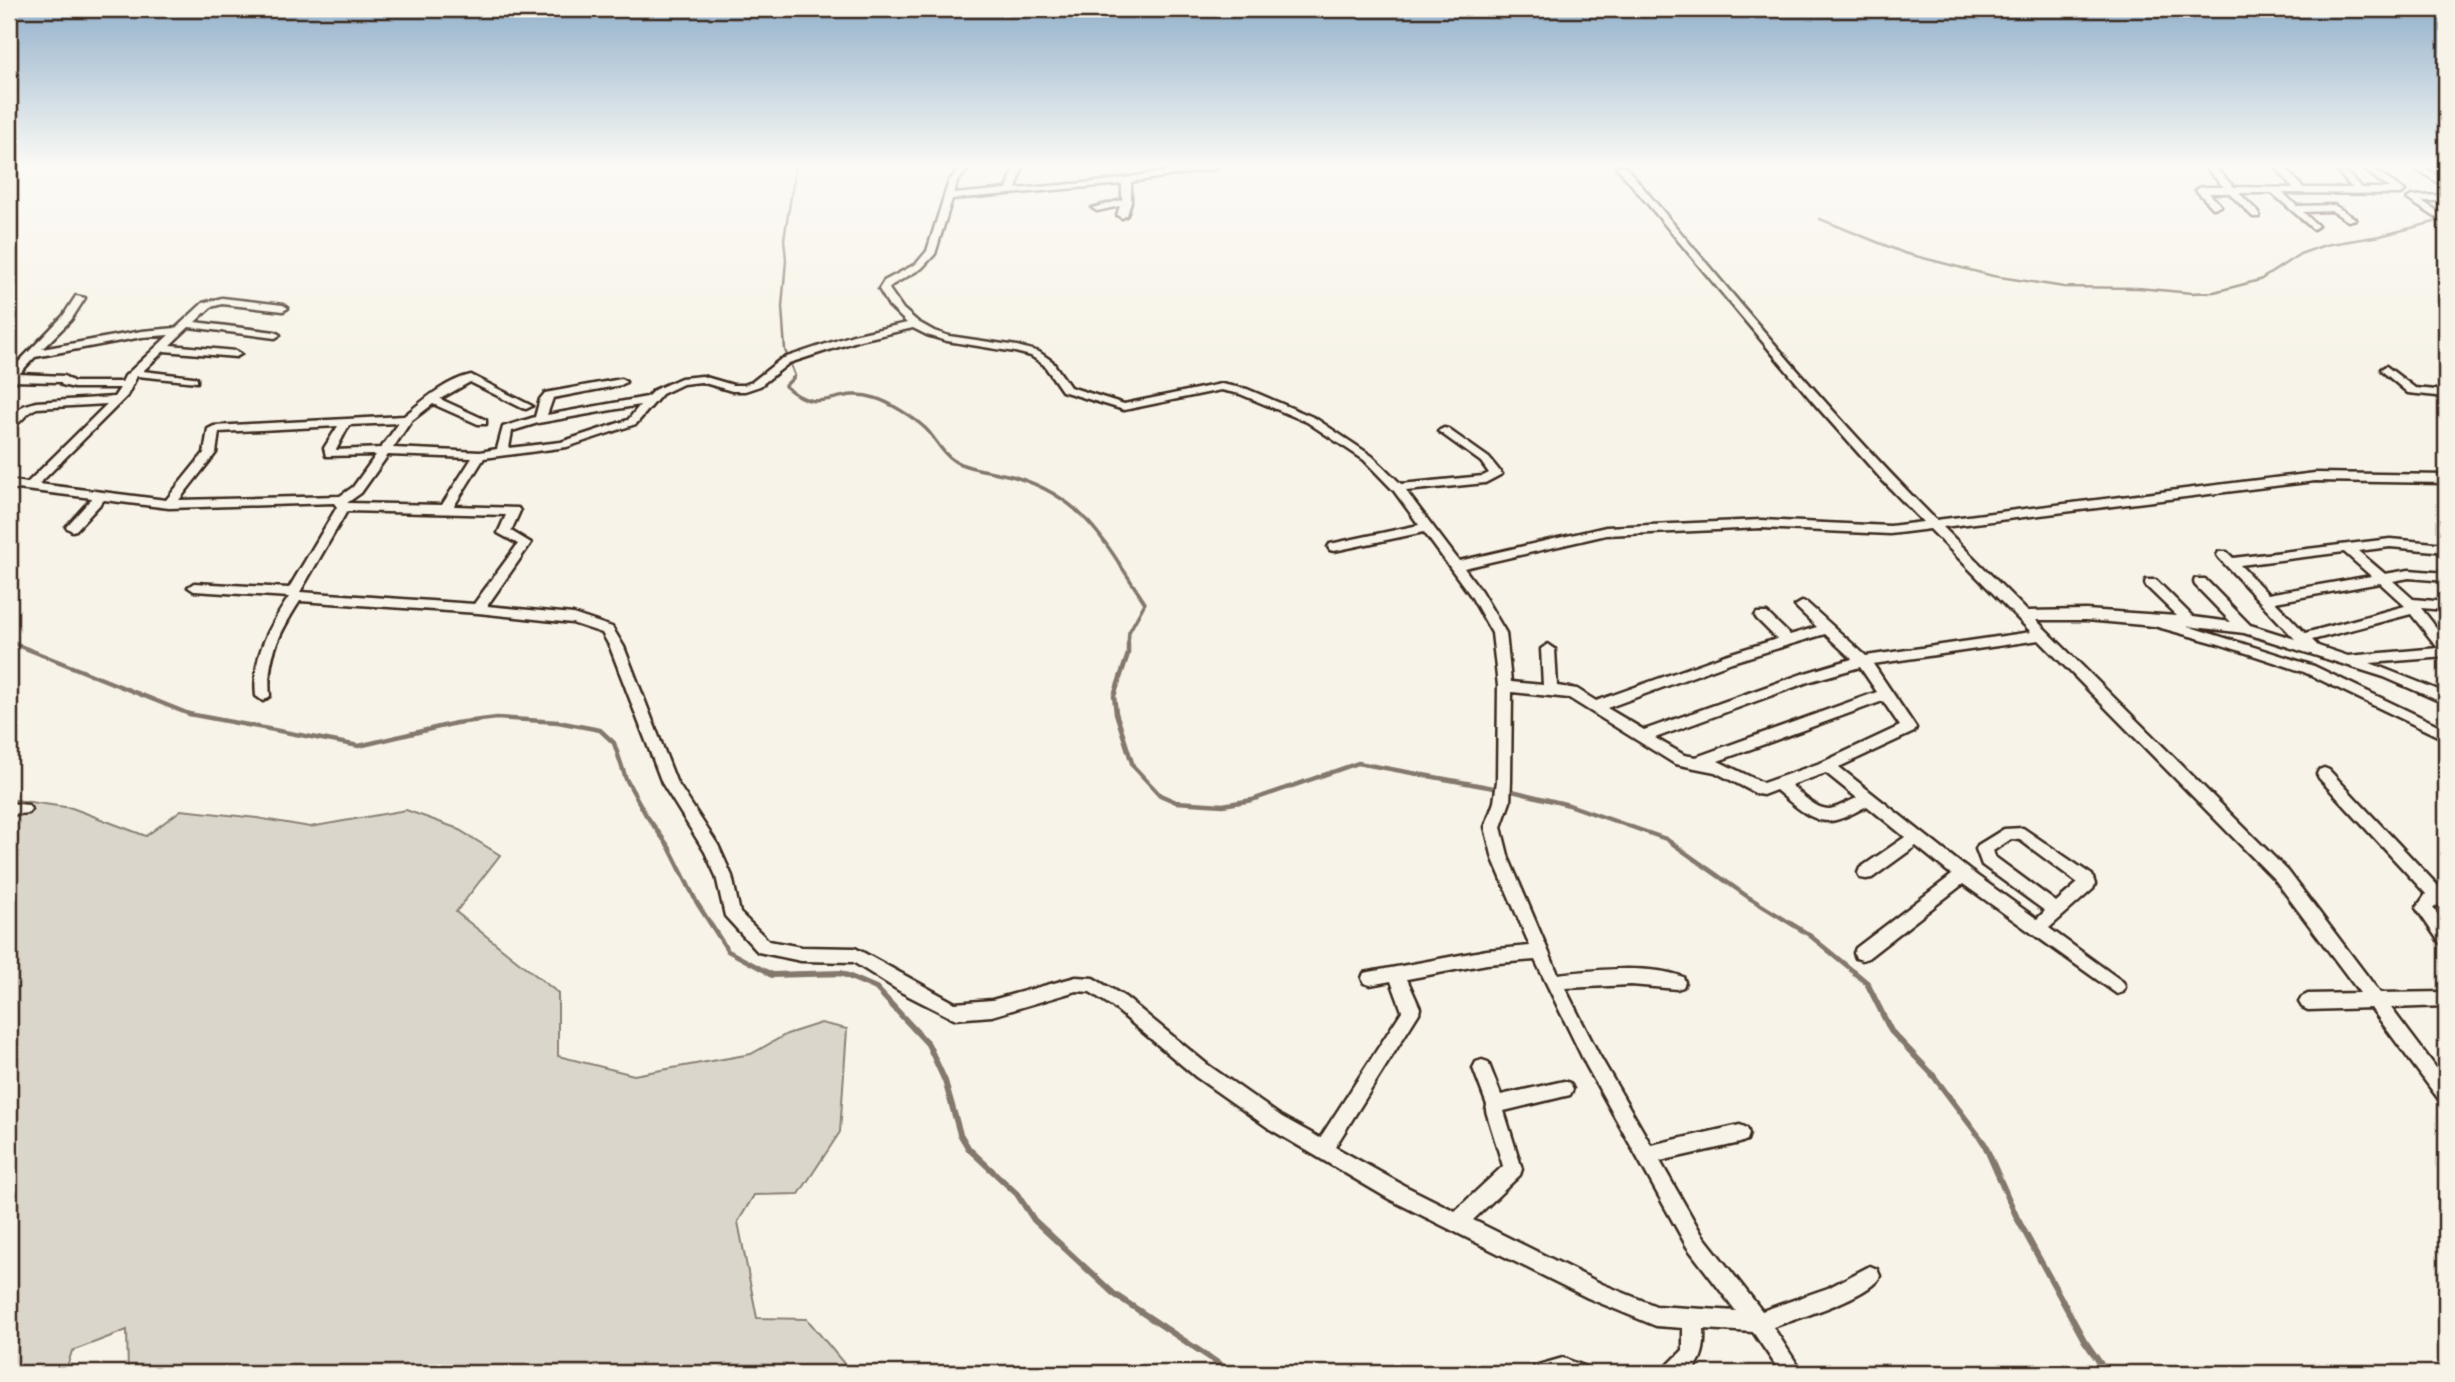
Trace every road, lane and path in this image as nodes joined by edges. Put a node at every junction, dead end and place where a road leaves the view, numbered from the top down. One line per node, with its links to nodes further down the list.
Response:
1 (938, 230): 5 (street)
2 (1674, 230): 39 (street)
3 (80, 298): 10 (street)
4 (283, 308): 6 (street)
5 (912, 324): 20 (street); 34 (street)
6 (183, 328): 7 (street); 8 (street); 10 (street)
7 (275, 335)
8 (162, 348): 9 (street); 12 (street)
9 (236, 354)
10 (30, 355): 13 (street)
11 (2386, 369): 17 (street)
12 (135, 373): 14 (street); 16 (street)
13 (9, 377): 16 (street)
14 (193, 380)
15 (621, 382): 23 (street)
16 (126, 385): 19 (street)
17 (2446, 394)
18 (432, 399): 21 (street); 22 (street); 24 (street)
19 (116, 400): 26 (street); 33 (street)
20 (652, 400): 23 (street); 29 (street)
21 (526, 406)
22 (407, 419): 25 (street); 28 (street)
23 (538, 420): 29 (street)
24 (482, 422)
25 (345, 423): 28 (street); 36 (street)
26 (9, 426)
27 (1444, 431): 34 (street)
28 (385, 451): 30 (street); 37 (street)
29 (502, 453): 30 (street)
30 (480, 455): 38 (street)
31 (2446, 479): 39 (street)
32 (9, 484): 33 (street)
33 (29, 487): 35 (street)
34 (1398, 488): 41 (street)
35 (100, 497): 36 (street); 40 (street)
36 (169, 504): 37 (street)
37 (342, 504): 38 (street); 52 (street)
38 (446, 509): 57 (street)
39 (1930, 523): 46 (street); 59 (street)
40 (72, 527)
41 (1426, 528): 43 (street); 46 (street)
42 (2373, 545): 44 (street)
43 (1334, 547)
44 (2347, 548): 45 (street); 48 (street); 53 (street)
45 (2446, 548)
46 (1456, 566): 72 (street)
47 (2446, 577): 48 (street)
48 (2384, 580): 53 (street); 55 (street)
49 (2200, 582): 62 (street)
50 (2151, 583): 61 (street)
51 (194, 587): 52 (street)
52 (295, 594): 57 (street); 75 (street)
53 (2265, 599): 65 (street)
54 (1802, 606): 63 (street)
55 (2413, 606): 56 (street); 65 (street); 67 (street)
56 (2446, 606)
57 (478, 609): 106 (street)
58 (1762, 616): 66 (street)
59 (2022, 616): 60 (street); 64 (street)
60 (2154, 621): 61 (street); 78 (street)
61 (2189, 621): 62 (street)
62 (2245, 628): 69 (street)
63 (1825, 629): 66 (street); 71 (street)
64 (2040, 635): 71 (street); 98 (street)
65 (2302, 638): 69 (street)
66 (1788, 640): 77 (street)
67 (2445, 646): 70 (street)
68 (1548, 649): 73 (street)
69 (2313, 649): 70 (street)
70 (2344, 659): 76 (street)
71 (1863, 662): 74 (street); 79 (street)
72 (1505, 686): 73 (street); 91 (street)
73 (1550, 689): 77 (street)
74 (1885, 695): 80 (street); 81 (street)
75 (264, 696)
76 (2444, 696)
77 (1597, 706): 79 (street)
78 (2446, 735)
79 (1641, 737): 80 (street)
80 (1695, 764): 83 (street)
81 (1828, 766): 83 (street); 84 (street)
82 (2324, 774): 90 (street)
83 (1779, 784): 84 (street)
84 (1867, 800): 85 (street)
85 (1916, 838): 86 (street); 87 (street)
86 (1866, 873)
87 (1963, 875): 89 (street); 92 (street)
88 (2057, 911): 88 (street); 89 (street)
89 (2037, 929): 97 (street)
90 (2446, 938)
91 (1540, 952): 93 (street); 95 (street)
92 (1862, 953)
93 (1396, 974): 94 (street); 106 (street)
94 (1370, 978)
95 (1553, 982): 96 (street); 107 (street)
96 (1677, 982)
97 (2117, 987)
98 (2374, 999): 99 (street); 100 (street); 103 (street)
99 (2446, 999)
100 (2308, 1002)
101 (1482, 1068): 104 (street)
102 (1564, 1089): 104 (street)
103 (2446, 1096)
104 (1496, 1105): 108 (street)
105 (1740, 1134): 107 (street)
106 (1323, 1150): 108 (street)
107 (1646, 1156): 111 (street)
108 (1457, 1222): 110 (street)
109 (1870, 1276): 111 (street)
110 (1693, 1320): 111 (street); 114 (street)
111 (1758, 1322): 115 (street)
112 (1542, 1373): 113 (street)
113 (1577, 1373)
114 (1674, 1373)
115 (1793, 1373)

